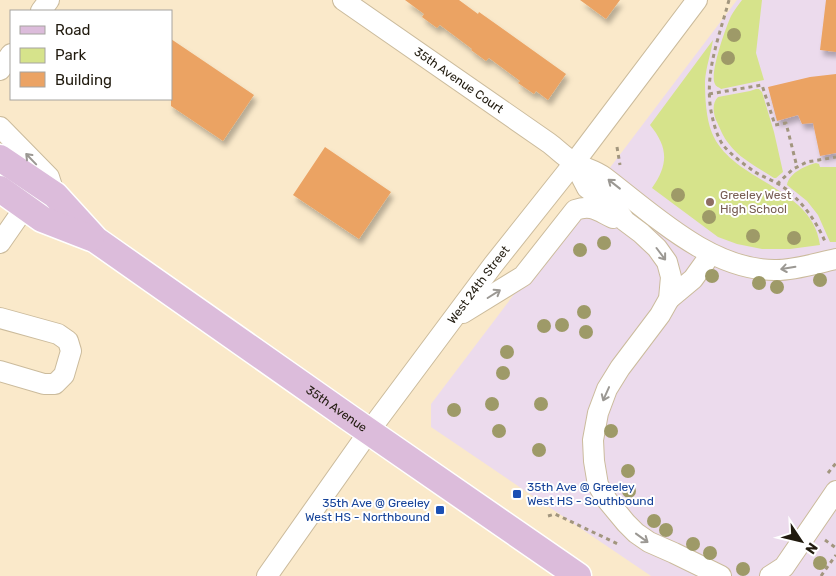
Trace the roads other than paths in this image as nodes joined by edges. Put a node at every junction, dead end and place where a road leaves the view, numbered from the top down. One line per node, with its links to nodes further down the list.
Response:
1 (343, 0): 7 (street, 35th Avenue Court)
2 (697, 0): 7 (street, West 24th Street)
3 (10, 55): 4 (street)
4 (0, 70)
5 (0, 127): 9 (street, one-way to 5)
6 (0, 158): 9 (main road, 35th Avenue)
7 (574, 163): 11 (street); 15 (street, one-way to 7); 18 (street, West 24th Street)
8 (0, 189): 10 (main road, 35th Avenue)
9 (55, 195): 12 (main road, 35th Avenue)
10 (25, 207): 12 (main road, 35th Avenue); 13 (street)
11 (625, 221): 16 (street, one-way to 16); 18 (street, one-way to 11)
12 (96, 240): 20 (main road, 35th Avenue)
13 (0, 243)
14 (832, 253): 15 (street, one-way to 15)
15 (710, 254): 16 (street)
16 (669, 299): 25 (street, one-way to 25)
17 (0, 318): 19 (street)
18 (452, 320): 20 (street, West 24th Street)
19 (0, 371)
20 (369, 431): 23 (street, West 24th Street); 24 (main road, 35th Avenue)
21 (836, 491): 22 (street)
22 (778, 573)
23 (267, 576)
24 (578, 576)
25 (721, 576)

